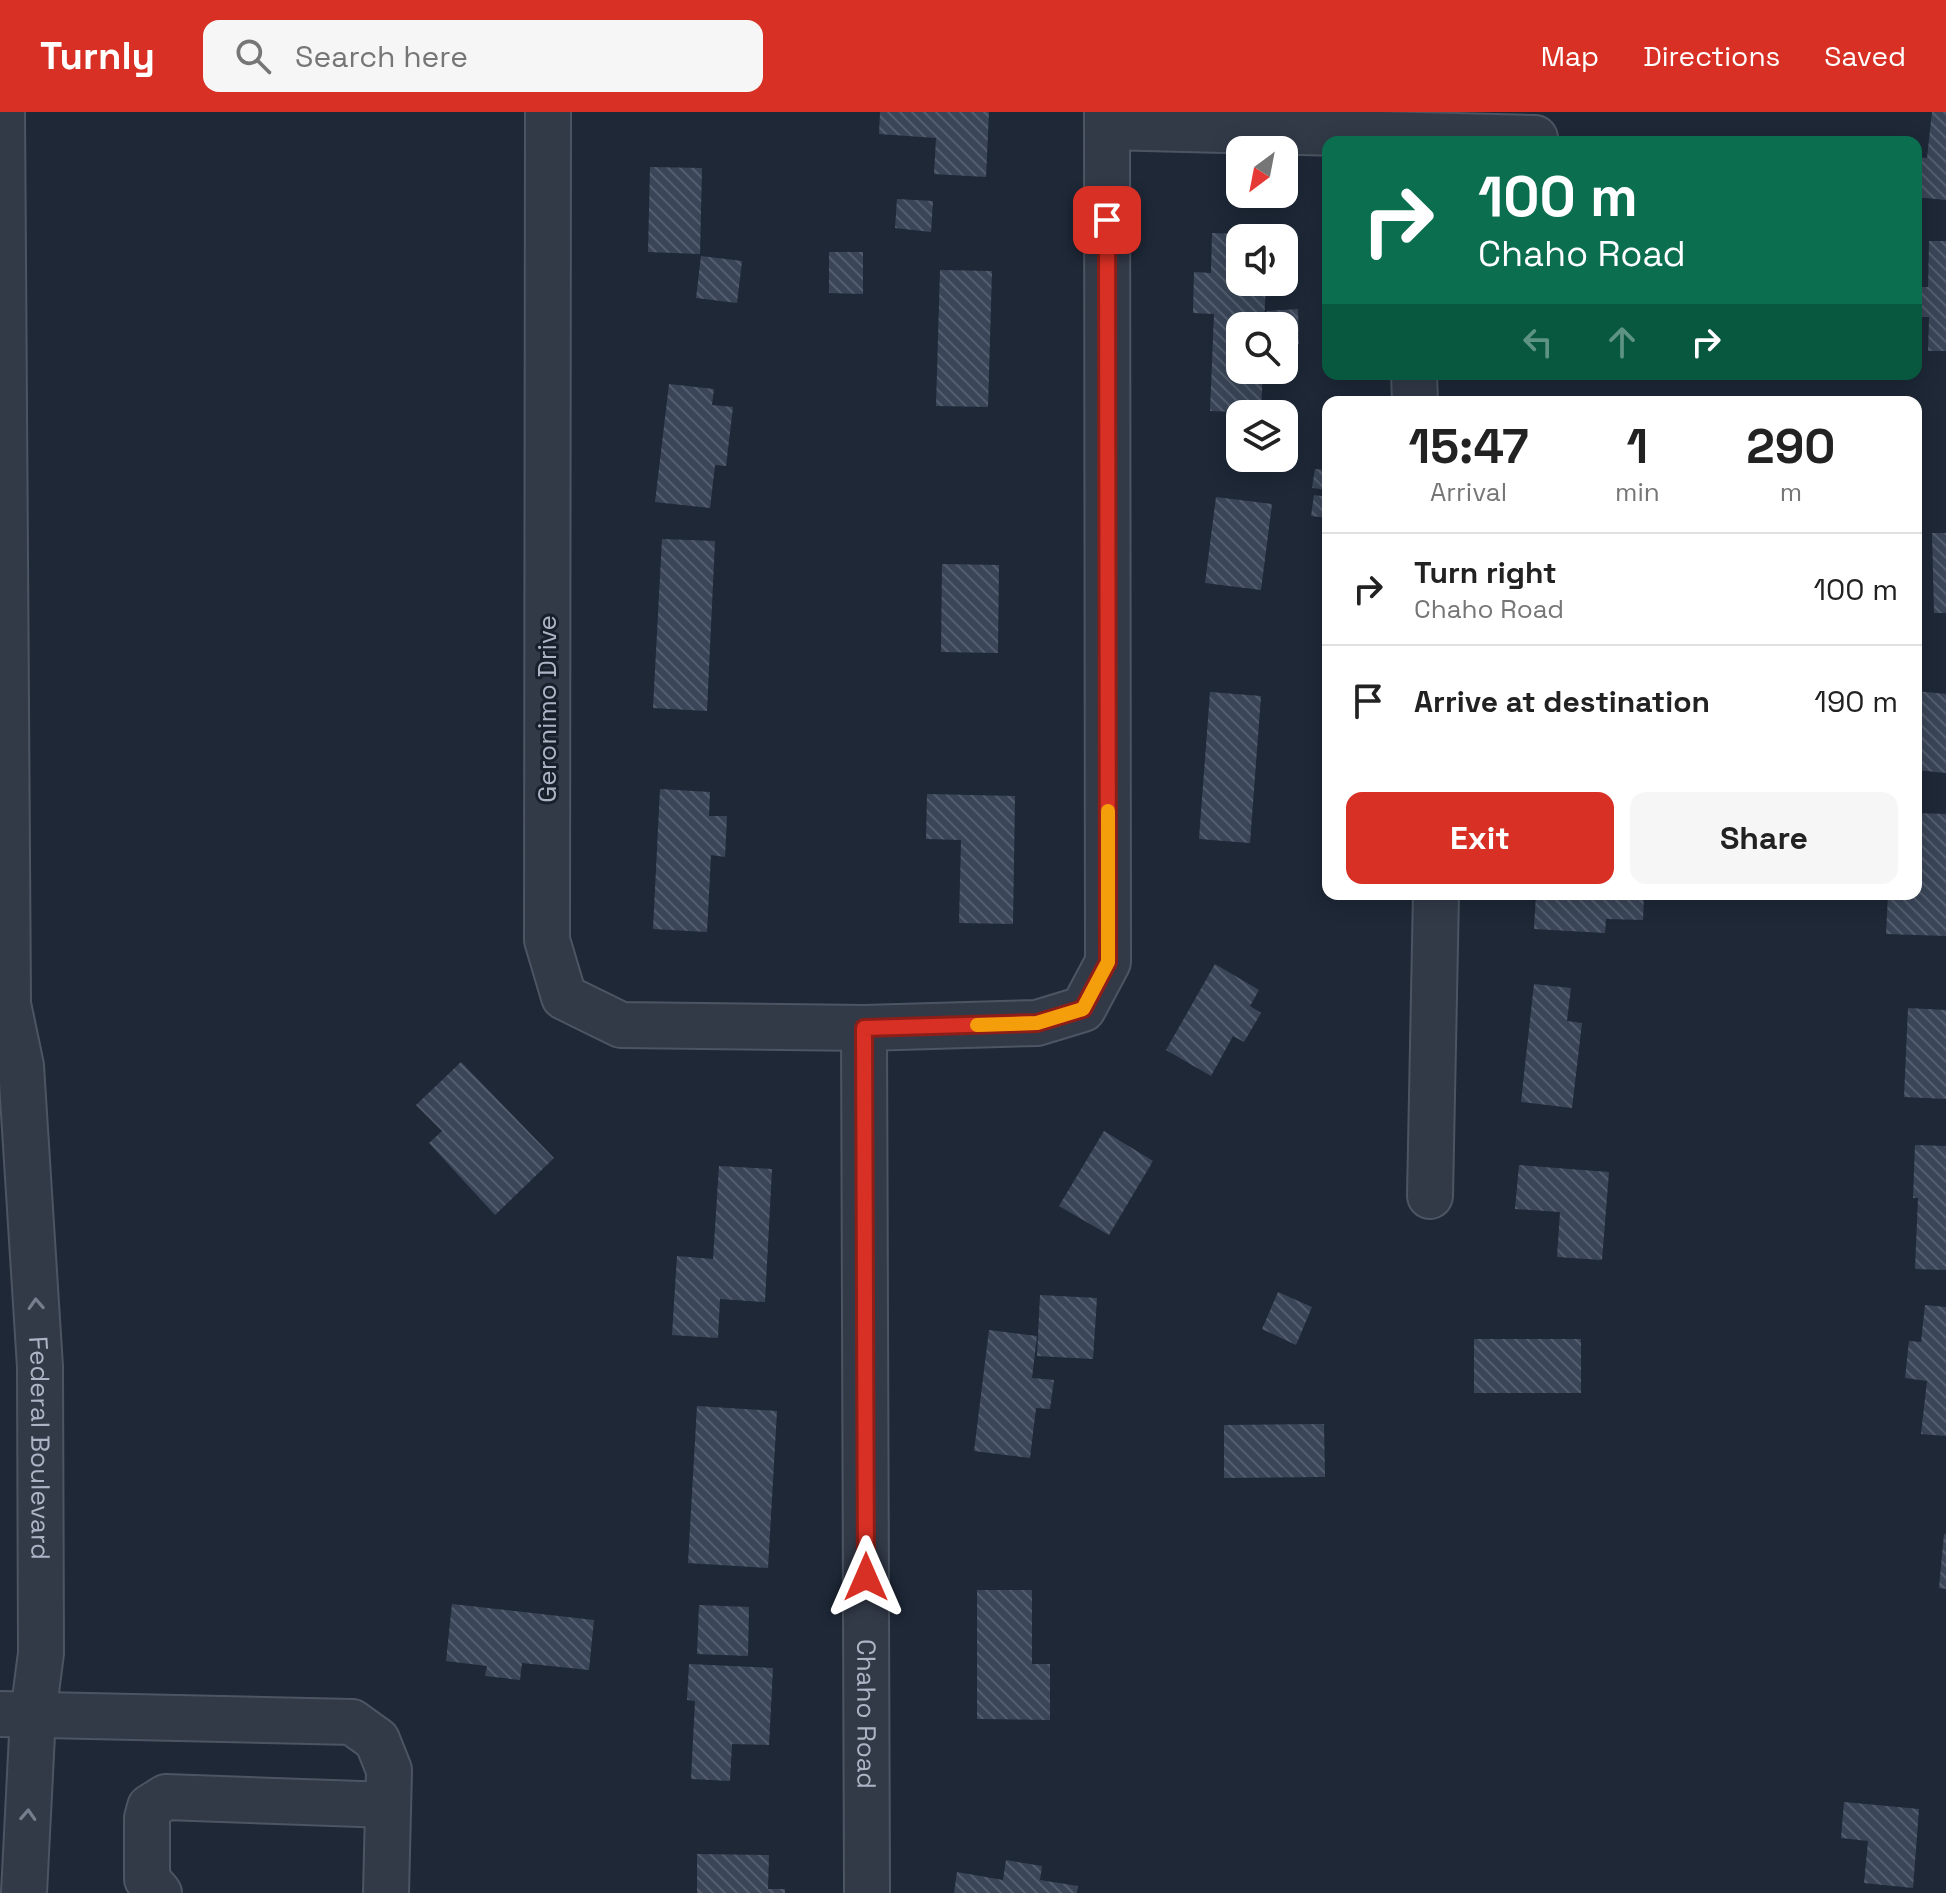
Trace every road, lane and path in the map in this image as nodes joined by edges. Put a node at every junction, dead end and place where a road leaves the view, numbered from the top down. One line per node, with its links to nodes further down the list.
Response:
1 (2, 112): 6 (street, Federal Boulevard)
2 (548, 112): 7 (street, Geronimo Drive)
3 (1107, 120): 4 (street); 7 (street)
4 (1355, 136)
5 (1436, 900): 8 (street)
6 (5, 1027): 9 (street, Federal Boulevard, one-way to 6)
7 (864, 1028): 14 (street, Chaho Road)
8 (1430, 1196)
9 (17, 1714): 10 (street); 11 (street, Federal Boulevard, one-way to 9)
10 (388, 1805): 12 (street); 13 (street)
11 (24, 1893)
12 (159, 1893)
13 (386, 1893)
14 (867, 1893)

